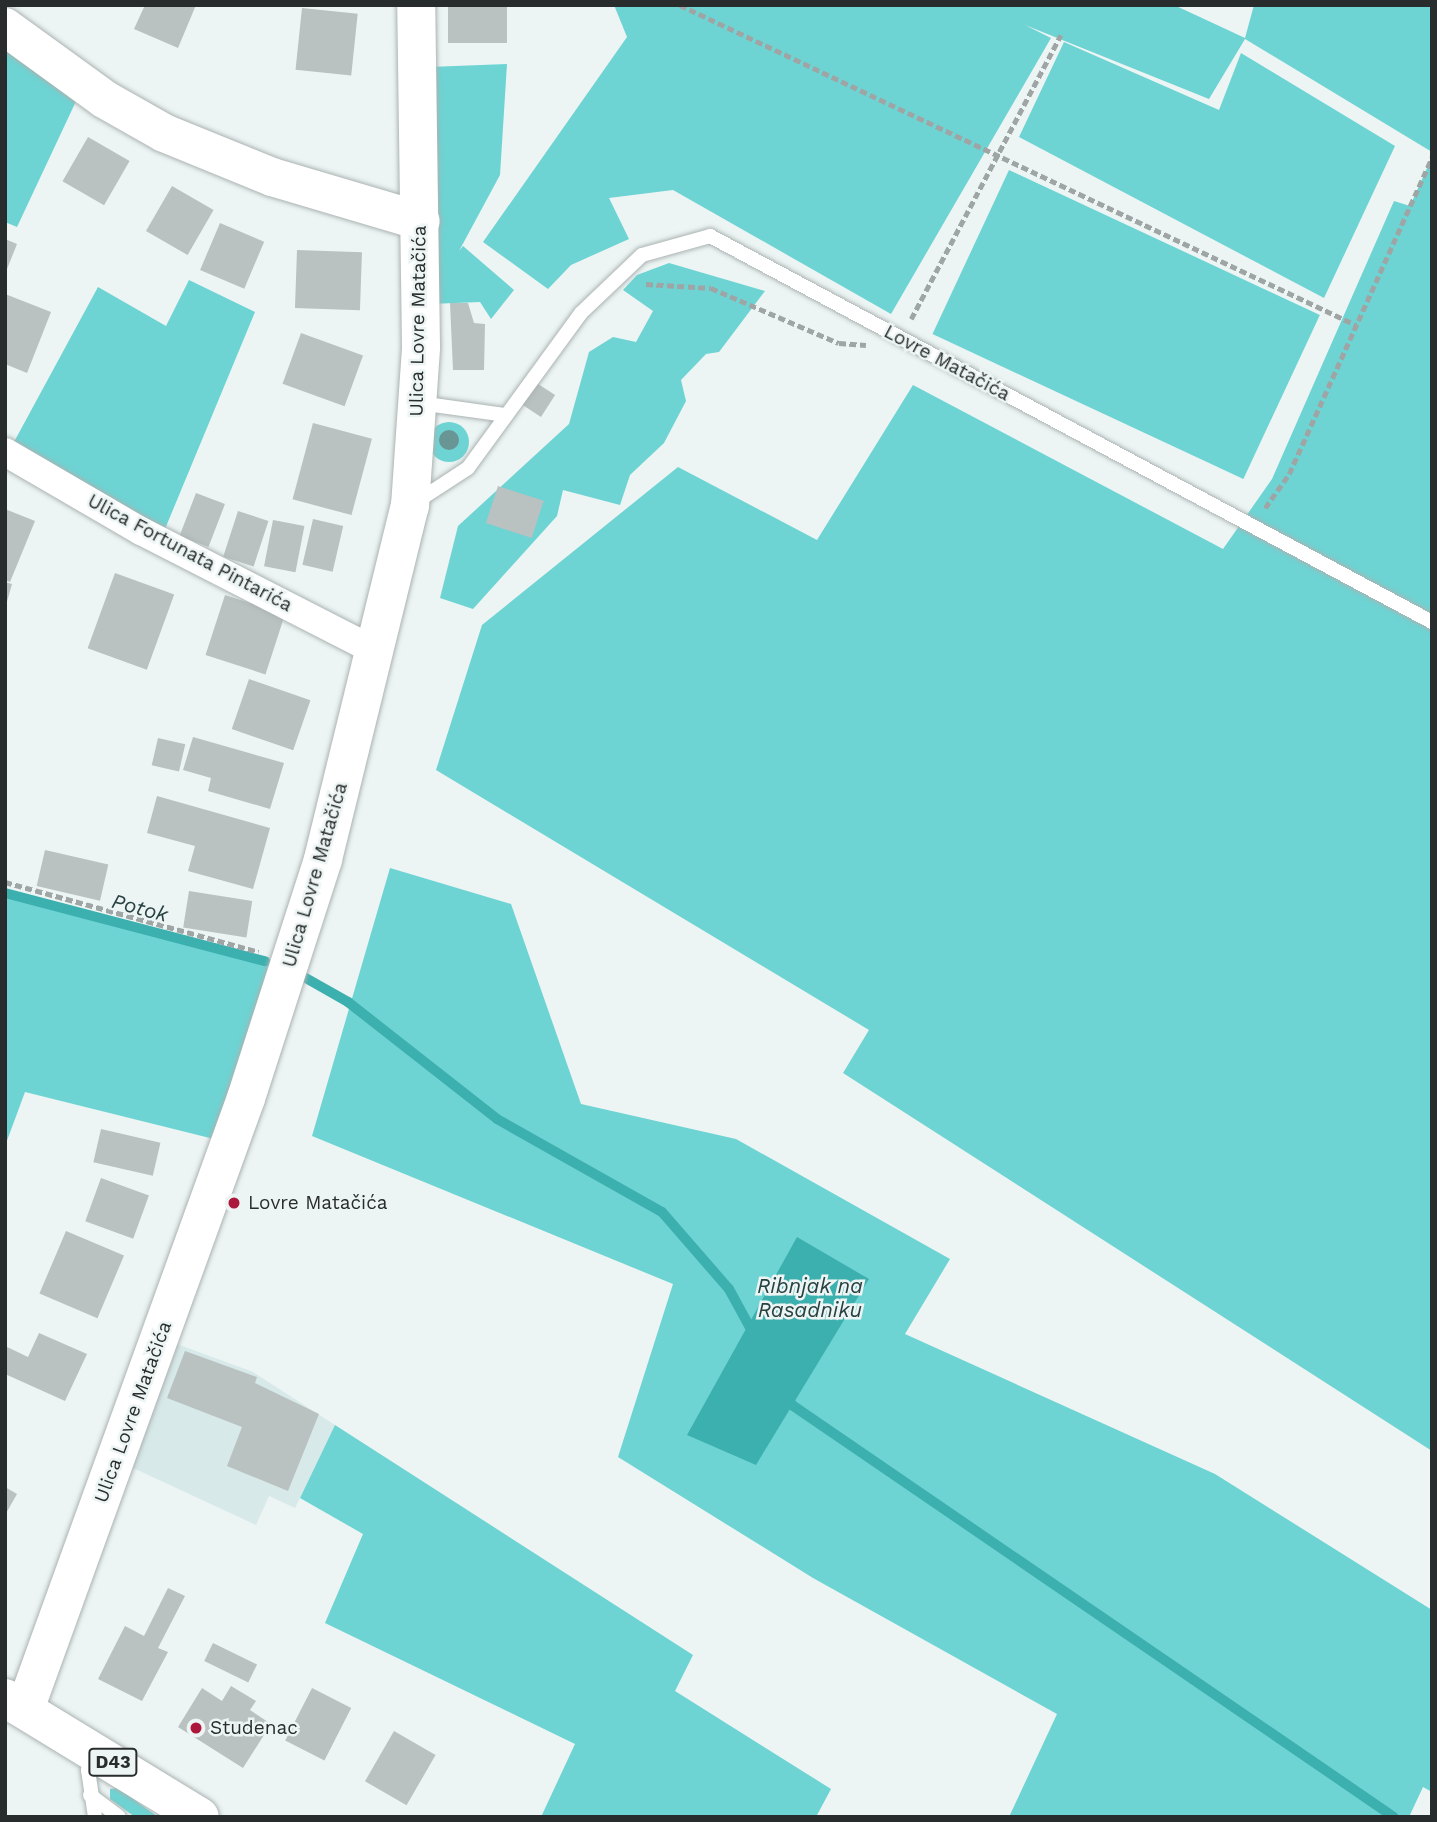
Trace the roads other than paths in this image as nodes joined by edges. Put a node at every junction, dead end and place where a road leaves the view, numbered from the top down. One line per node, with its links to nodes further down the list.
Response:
1 (416, 5): 3 (main road, Ulica Lovre Matačića)
2 (5, 27): 3 (main road)
3 (421, 221): 4 (main road, Ulica Lovre Matačića)
4 (417, 403): 5 (lane); 7 (main road, Ulica Lovre Matačića)
5 (506, 415): 7 (lane, Lovre Matačića); 8 (lane, Lovre Matačića)
6 (5, 452): 9 (street, Ulica Fortunata Pintarića)
7 (410, 506): 9 (main road, Ulica Lovre Matačića)
8 (1432, 621)
9 (376, 650): 10 (main road, Ulica Lovre Matačića)
10 (15, 1704): 11 (main road, D43)
11 (95, 1751): 12 (lane); 15 (main road, D43)
12 (90, 1794): 13 (lane); 14 (lane)
13 (95, 1817)
14 (119, 1817)
15 (200, 1817)

